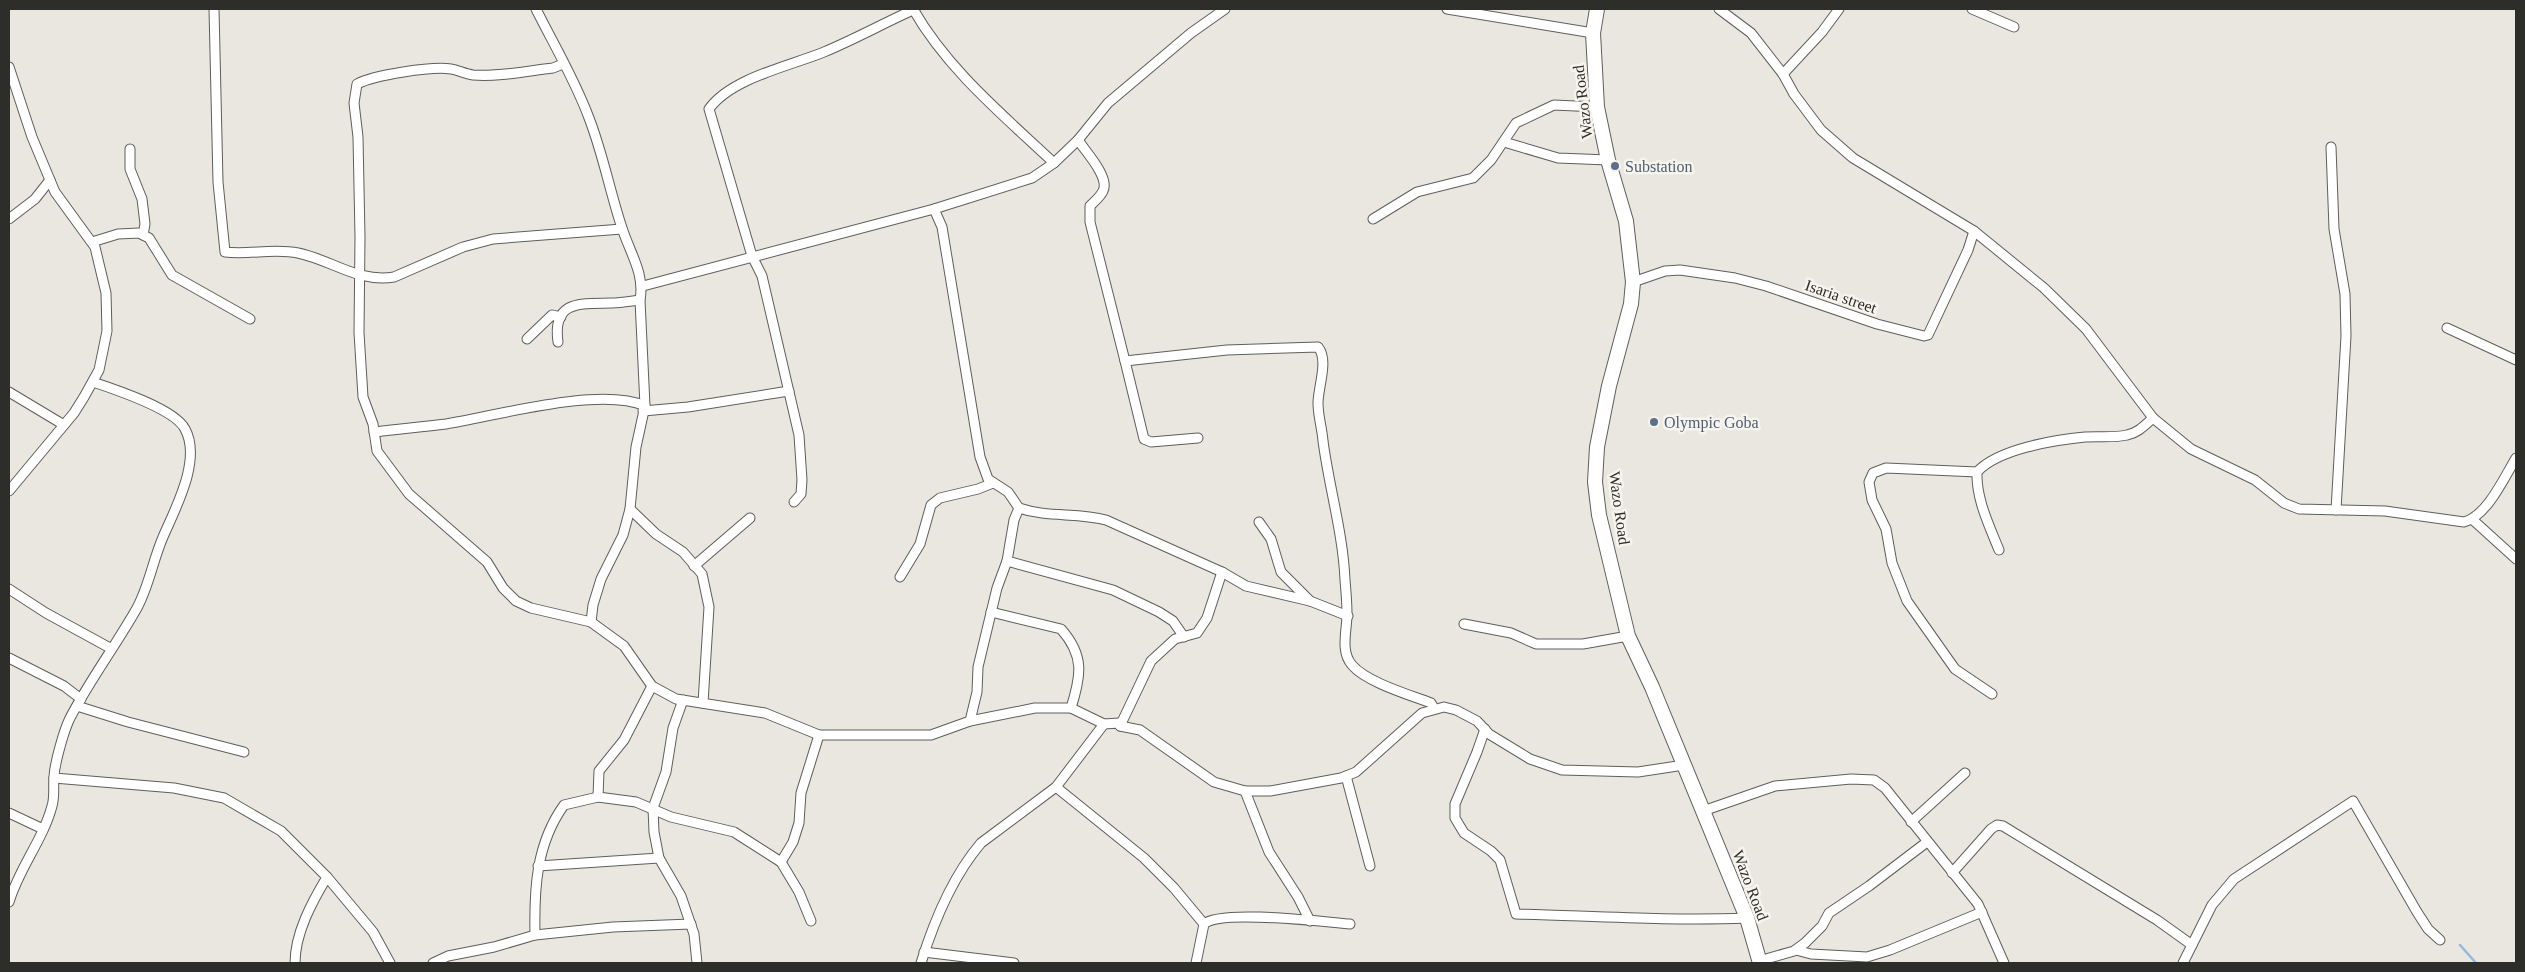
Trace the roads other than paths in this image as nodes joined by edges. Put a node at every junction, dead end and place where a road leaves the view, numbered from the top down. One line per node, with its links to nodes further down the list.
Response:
1 (214, 9): 32 (street)
2 (536, 9): 13 (street)
3 (913, 9): 22 (street); 31 (street)
4 (1225, 9): 17 (street)
5 (1447, 9): 10 (street)
6 (1597, 9): 12 (main road, Wazo Road)
7 (1719, 9): 15 (street)
8 (1839, 9): 15 (street)
9 (1972, 9): 11 (street)
10 (1461, 10): 12 (street)
11 (2014, 26)
12 (1593, 33): 16 (main road, Wazo Road)
13 (563, 64): 27 (street); 32 (street)
14 (9, 67): 23 (street)
15 (1783, 74): 28 (street)
16 (1597, 107): 18 (street); 21 (main road, Wazo Road)
17 (1078, 140): 22 (street); 42 (street)
18 (1504, 142): 21 (street); 25 (street)
19 (2331, 147): 58 (street)
20 (130, 149): 29 (street)
21 (1608, 160): 33 (main road, Wazo Road)
22 (1054, 163): 24 (street)
23 (50, 180): 26 (street); 30 (street)
24 (934, 209): 31 (street); 53 (street)
25 (1373, 219)
26 (9, 220)
27 (622, 228): 32 (street); 34 (street)
28 (1974, 231): 33 (street, Isaria street); 47 (street)
29 (143, 235): 30 (street); 37 (street)
30 (92, 242): 43 (street)
31 (752, 256): 34 (street); 44 (street)
32 (360, 276): 49 (street)
33 (1633, 282): 75 (main road, Wazo Road)
34 (643, 286): 35 (street)
35 (640, 300): 36 (street); 46 (street)
36 (561, 317): 39 (street); 40 (street)
37 (250, 319)
38 (2448, 328): 41 (street)
39 (527, 339)
40 (558, 342)
41 (2516, 360)
42 (1125, 361): 50 (street); 71 (street)
43 (92, 382): 48 (street); 76 (street)
44 (789, 391): 46 (street); 55 (street)
45 (9, 392): 48 (street)
46 (644, 409): 49 (street); 57 (street)
47 (2153, 418): 52 (street); 58 (street)
48 (64, 425): 54 (street)
49 (374, 432): 72 (street)
50 (1198, 438)
51 (2516, 458): 60 (street)
52 (1977, 472): 62 (street); 79 (street)
53 (993, 483): 56 (street); 67 (street)
54 (9, 491)
55 (794, 502)
56 (1019, 508): 64 (street); 66 (street)
57 (630, 509): 65 (street); 72 (street)
58 (2336, 510): 60 (street)
59 (750, 518): 65 (street)
60 (2473, 520): 63 (street)
61 (1259, 522): 69 (street)
62 (1999, 550)
63 (2516, 559)
64 (1007, 561): 70 (street); 74 (street)
65 (694, 566): 82 (street)
66 (1222, 572): 69 (street); 74 (street)
67 (900, 577)
68 (9, 589): 76 (street)
69 (1310, 601): 71 (street)
70 (991, 612): 83 (street); 85 (street)
71 (1348, 616): 84 (street)
72 (591, 622): 78 (street)
73 (1464, 624): 75 (street)
74 (1184, 636): 87 (street)
75 (1628, 636): 91 (main road, Wazo Road)
76 (110, 648): 81 (street)
77 (9, 658): 81 (street)
78 (652, 686): 80 (street); 97 (street)
79 (1992, 694)
80 (683, 700): 82 (street); 98 (street)
81 (79, 703): 90 (street); 94 (street)
82 (703, 703): 89 (street)
83 (1071, 708): 85 (street); 86 (street)
84 (1434, 708): 88 (street); 93 (street)
85 (970, 721): 89 (street)
86 (1104, 724): 87 (street); 95 (street)
87 (1120, 726): 96 (street)
88 (1485, 729): 91 (street); 112 (street)
89 (819, 735): 105 (street)
90 (244, 752)
91 (1684, 765): 99 (main road, Wazo Road)
92 (1965, 773): 101 (street)
93 (1346, 776): 96 (street); 107 (street)
94 (54, 778): 102 (street); 109 (street)
95 (1056, 787): 116 (street); 122 (street)
96 (1245, 791): 114 (street)
97 (598, 797): 98 (street); 106 (street)
98 (653, 808): 104 (street); 105 (street)
99 (1703, 811): 101 (street); 112 (main road, Wazo Road)
100 (9, 813): 102 (street)
101 (1911, 822): 103 (street)
102 (43, 829): 110 (street)
103 (1927, 842): 108 (street); 121 (street)
104 (659, 858): 106 (street); 115 (street)
105 (781, 862): 113 (street)
106 (538, 866): 118 (street)
107 (1370, 866)
108 (1952, 873): 111 (street); 120 (street)
109 (327, 877): 124 (street); 125 (street)
110 (9, 902)
111 (1982, 912): 121 (street); 131 (street)
112 (1747, 918): 123 (main road, Wazo Road)
113 (812, 921)
114 (1310, 921): 116 (street); 117 (street)
115 (691, 924): 118 (street); 127 (street)
116 (1204, 924): 130 (street)
117 (1350, 924)
118 (536, 935): 126 (street)
119 (2440, 940): 120 (street)
120 (2192, 945): 132 (street)
121 (1796, 950): 123 (street)
122 (924, 952): 128 (street); 129 (street)
123 (1759, 962)
124 (295, 963)
125 (390, 963)
126 (433, 963)
127 (697, 963)
128 (921, 963)
129 (1014, 963)
130 (1196, 963)
131 (2004, 963)
132 (2183, 963)

